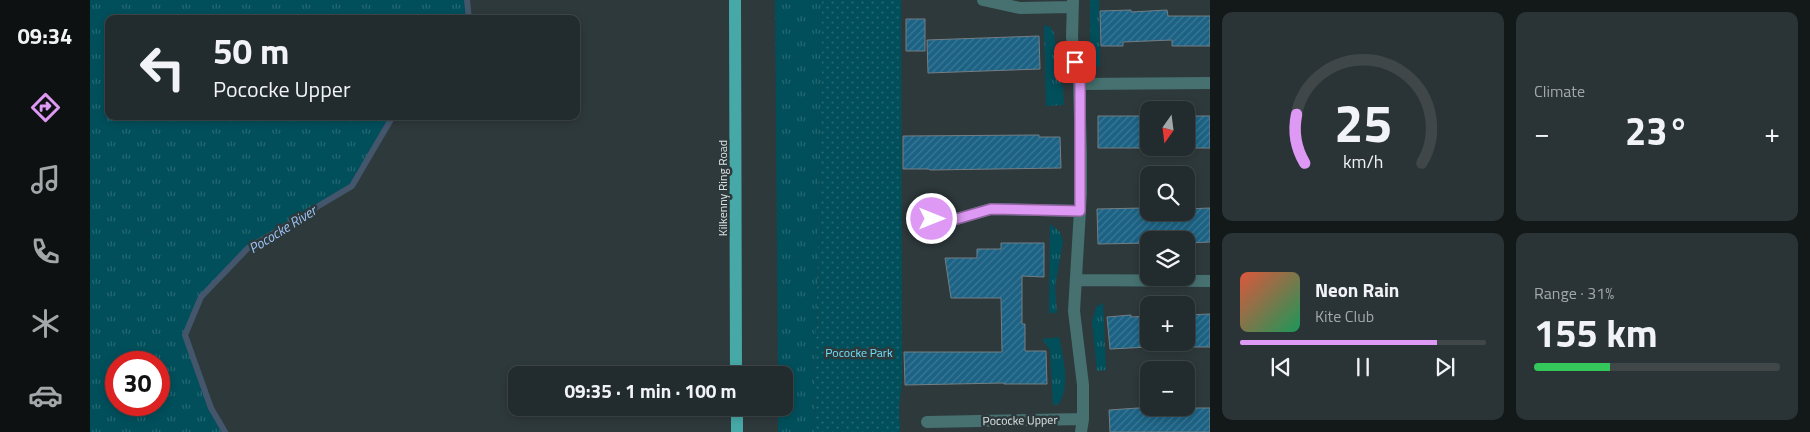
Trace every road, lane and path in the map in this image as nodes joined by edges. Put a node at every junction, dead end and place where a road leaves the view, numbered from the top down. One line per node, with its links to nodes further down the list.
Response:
1 (735, 0): 10 (main road, Kilkenny Ring Road)
2 (983, 0): 3 (street)
3 (1072, 4): 5 (street)
4 (1210, 83): 5 (street)
5 (1080, 84): 6 (street)
6 (1080, 211): 7 (street); 8 (street)
7 (932, 219)
8 (1076, 280): 9 (street); 12 (street)
9 (1210, 281)
10 (736, 366)
11 (736, 416): 14 (main road)
12 (1083, 419): 13 (street, Pococke Upper); 15 (street)
13 (927, 422)
14 (737, 432)
15 (1081, 432)

